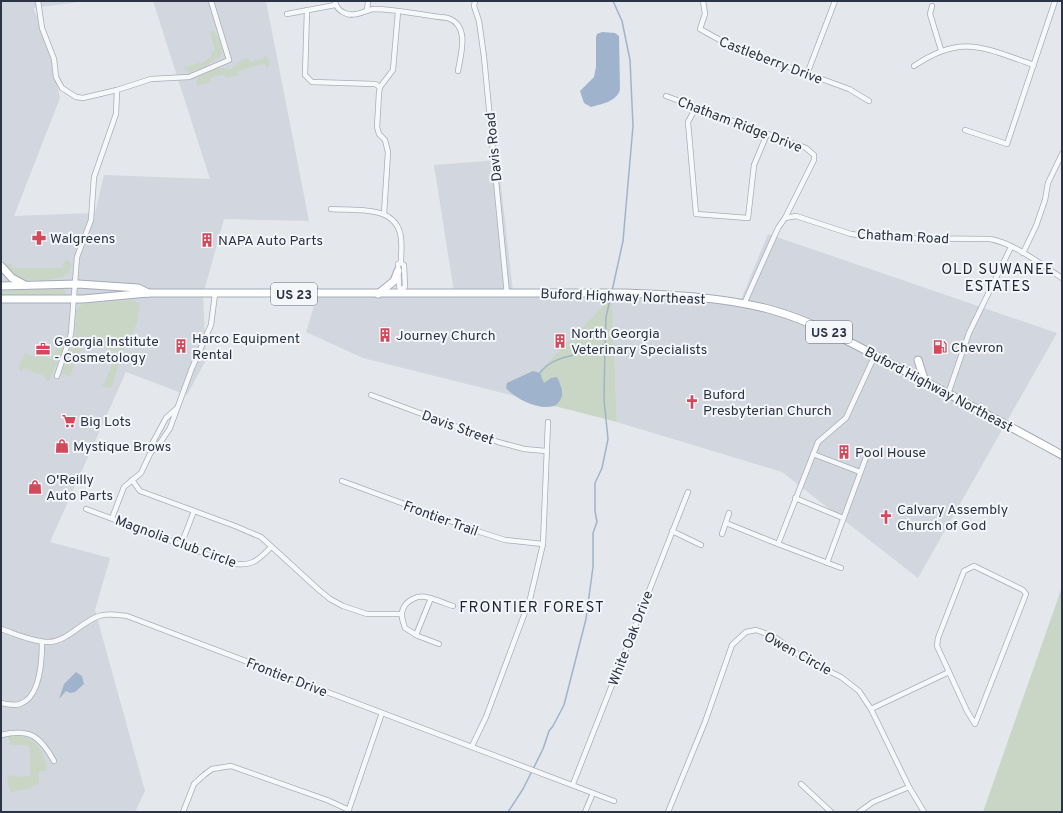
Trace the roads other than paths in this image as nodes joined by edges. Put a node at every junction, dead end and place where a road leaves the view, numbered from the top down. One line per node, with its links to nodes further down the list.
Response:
1 (38, 1): 20 (street)
2 (211, 1): 20 (street)
3 (368, 1): 11 (street)
4 (475, 1): 43 (street, Davis Road)
5 (703, 1): 18 (street, Castleberry Drive)
6 (835, 1): 18 (street)
7 (1055, 1): 15 (street)
8 (335, 3): 10 (street); 11 (street)
9 (932, 6): 14 (street)
10 (307, 10): 13 (street); 19 (street)
11 (367, 11): 12 (street)
12 (398, 12): 17 (street); 19 (street)
13 (287, 14)
14 (941, 50): 15 (street); 16 (street)
15 (1034, 65): 24 (street)
16 (914, 66)
17 (458, 71)
18 (807, 74): 22 (street, Castleberry Drive)
19 (380, 87): 28 (street)
20 (117, 90): 36 (street)
21 (666, 96): 23 (street, Chatham Ridge Drive)
22 (869, 101)
23 (696, 107): 25 (street, Chatham Ridge Drive); 25 (street)
24 (965, 130)
25 (767, 134): 29 (street, Chatham Ridge Drive)
26 (1062, 155): 31 (street)
27 (331, 209): 28 (street)
28 (384, 214): 32 (street)
29 (785, 218): 30 (street, Chatham Road); 46 (street)
30 (1011, 247): 31 (street, Chatham Road); 51 (street)
31 (1023, 253): 35 (street, Chatham Road)
32 (401, 263): 34 (street); 39 (street)
33 (1, 266): 38 (main road)
34 (398, 271): 39 (street); 42 (main road)
35 (1062, 278)
36 (74, 284): 38 (main road, US 23); 40 (main road, US 23); 45 (street)
37 (1, 286): 38 (main road, US 23)
38 (27, 286)
39 (401, 292): 42 (main road, Buford Highway Northeast / US 23); 43 (main road, Buford Highway Northeast / US 23)
40 (148, 293): 41 (main road, Buford Highway Northeast / US 23); 45 (main road, US 23)
41 (215, 294): 42 (main road, Buford Highway Northeast / US 23); 53 (street)
42 (378, 294)
43 (508, 294): 46 (main road, Buford Highway Northeast / US 23)
44 (1, 299): 45 (main road, US 23)
45 (76, 299): 49 (street)
46 (744, 304): 47 (main road, Buford Highway Northeast / US 23)
47 (875, 355): 50 (main road, Buford Highway Northeast / US 23); 60 (street)
48 (918, 360): 50 (main road)
49 (57, 376)
50 (925, 382): 51 (main road, Buford Highway Northeast / US 23)
51 (948, 394): 61 (main road, Buford Highway Northeast / US 23)
52 (371, 395): 57 (street, Davis Street)
53 (176, 409): 55 (street); 56 (street)
54 (548, 422): 57 (street)
55 (159, 430): 56 (street); 58 (street)
56 (166, 434): 58 (street)
57 (546, 451): 75 (street)
58 (150, 452): 63 (street)
59 (868, 452): 62 (street)
60 (813, 454): 62 (street); 66 (street)
61 (1062, 455)
62 (860, 472): 71 (street)
63 (132, 480): 68 (street); 70 (street)
64 (342, 481): 75 (street, Frontier Trail)
65 (688, 492): 73 (street, White Oak Drive)
66 (796, 498): 71 (street); 76 (street)
67 (86, 509): 70 (street, Magnolia Club Circle)
68 (194, 511): 77 (street); 79 (street)
69 (729, 513): 72 (street)
70 (112, 518): 77 (street, Magnolia Club Circle)
71 (844, 518): 80 (street)
72 (726, 524): 74 (street); 76 (street)
73 (672, 531): 78 (street); 96 (street, White Oak Drive)
74 (722, 534)
75 (543, 544): 94 (street)
76 (778, 544): 80 (street)
77 (181, 545): 79 (street, Magnolia Club Circle)
78 (701, 545)
79 (271, 547): 84 (street)
80 (827, 563): 81 (street)
81 (841, 568)
82 (431, 598): 83 (street); 84 (street); 86 (street)
83 (453, 606)
84 (402, 614): 86 (street)
85 (1, 629): 87 (street, Frontier Drive)
86 (416, 635): 88 (street)
87 (42, 642): 90 (street); 92 (street, Frontier Drive)
88 (439, 644)
89 (949, 672): 89 (street); 91 (street)
90 (1, 703)
91 (871, 709): 98 (street, Owen Circle); 104 (street, Owen Circle)
92 (382, 714): 94 (street, Frontier Drive); 101 (street)
93 (1, 735): 95 (street)
94 (472, 746): 96 (street, Frontier Drive)
95 (54, 761)
96 (573, 784): 99 (street, Frontier Drive)
97 (801, 784): 105 (street)
98 (909, 787): 106 (street); 107 (street, Owen Circle)
99 (593, 793): 100 (street); 103 (street)
100 (614, 801)
101 (348, 811): 102 (street)
102 (183, 812)
103 (585, 812)
104 (668, 812)
105 (831, 812)
106 (859, 812)
107 (924, 812)

